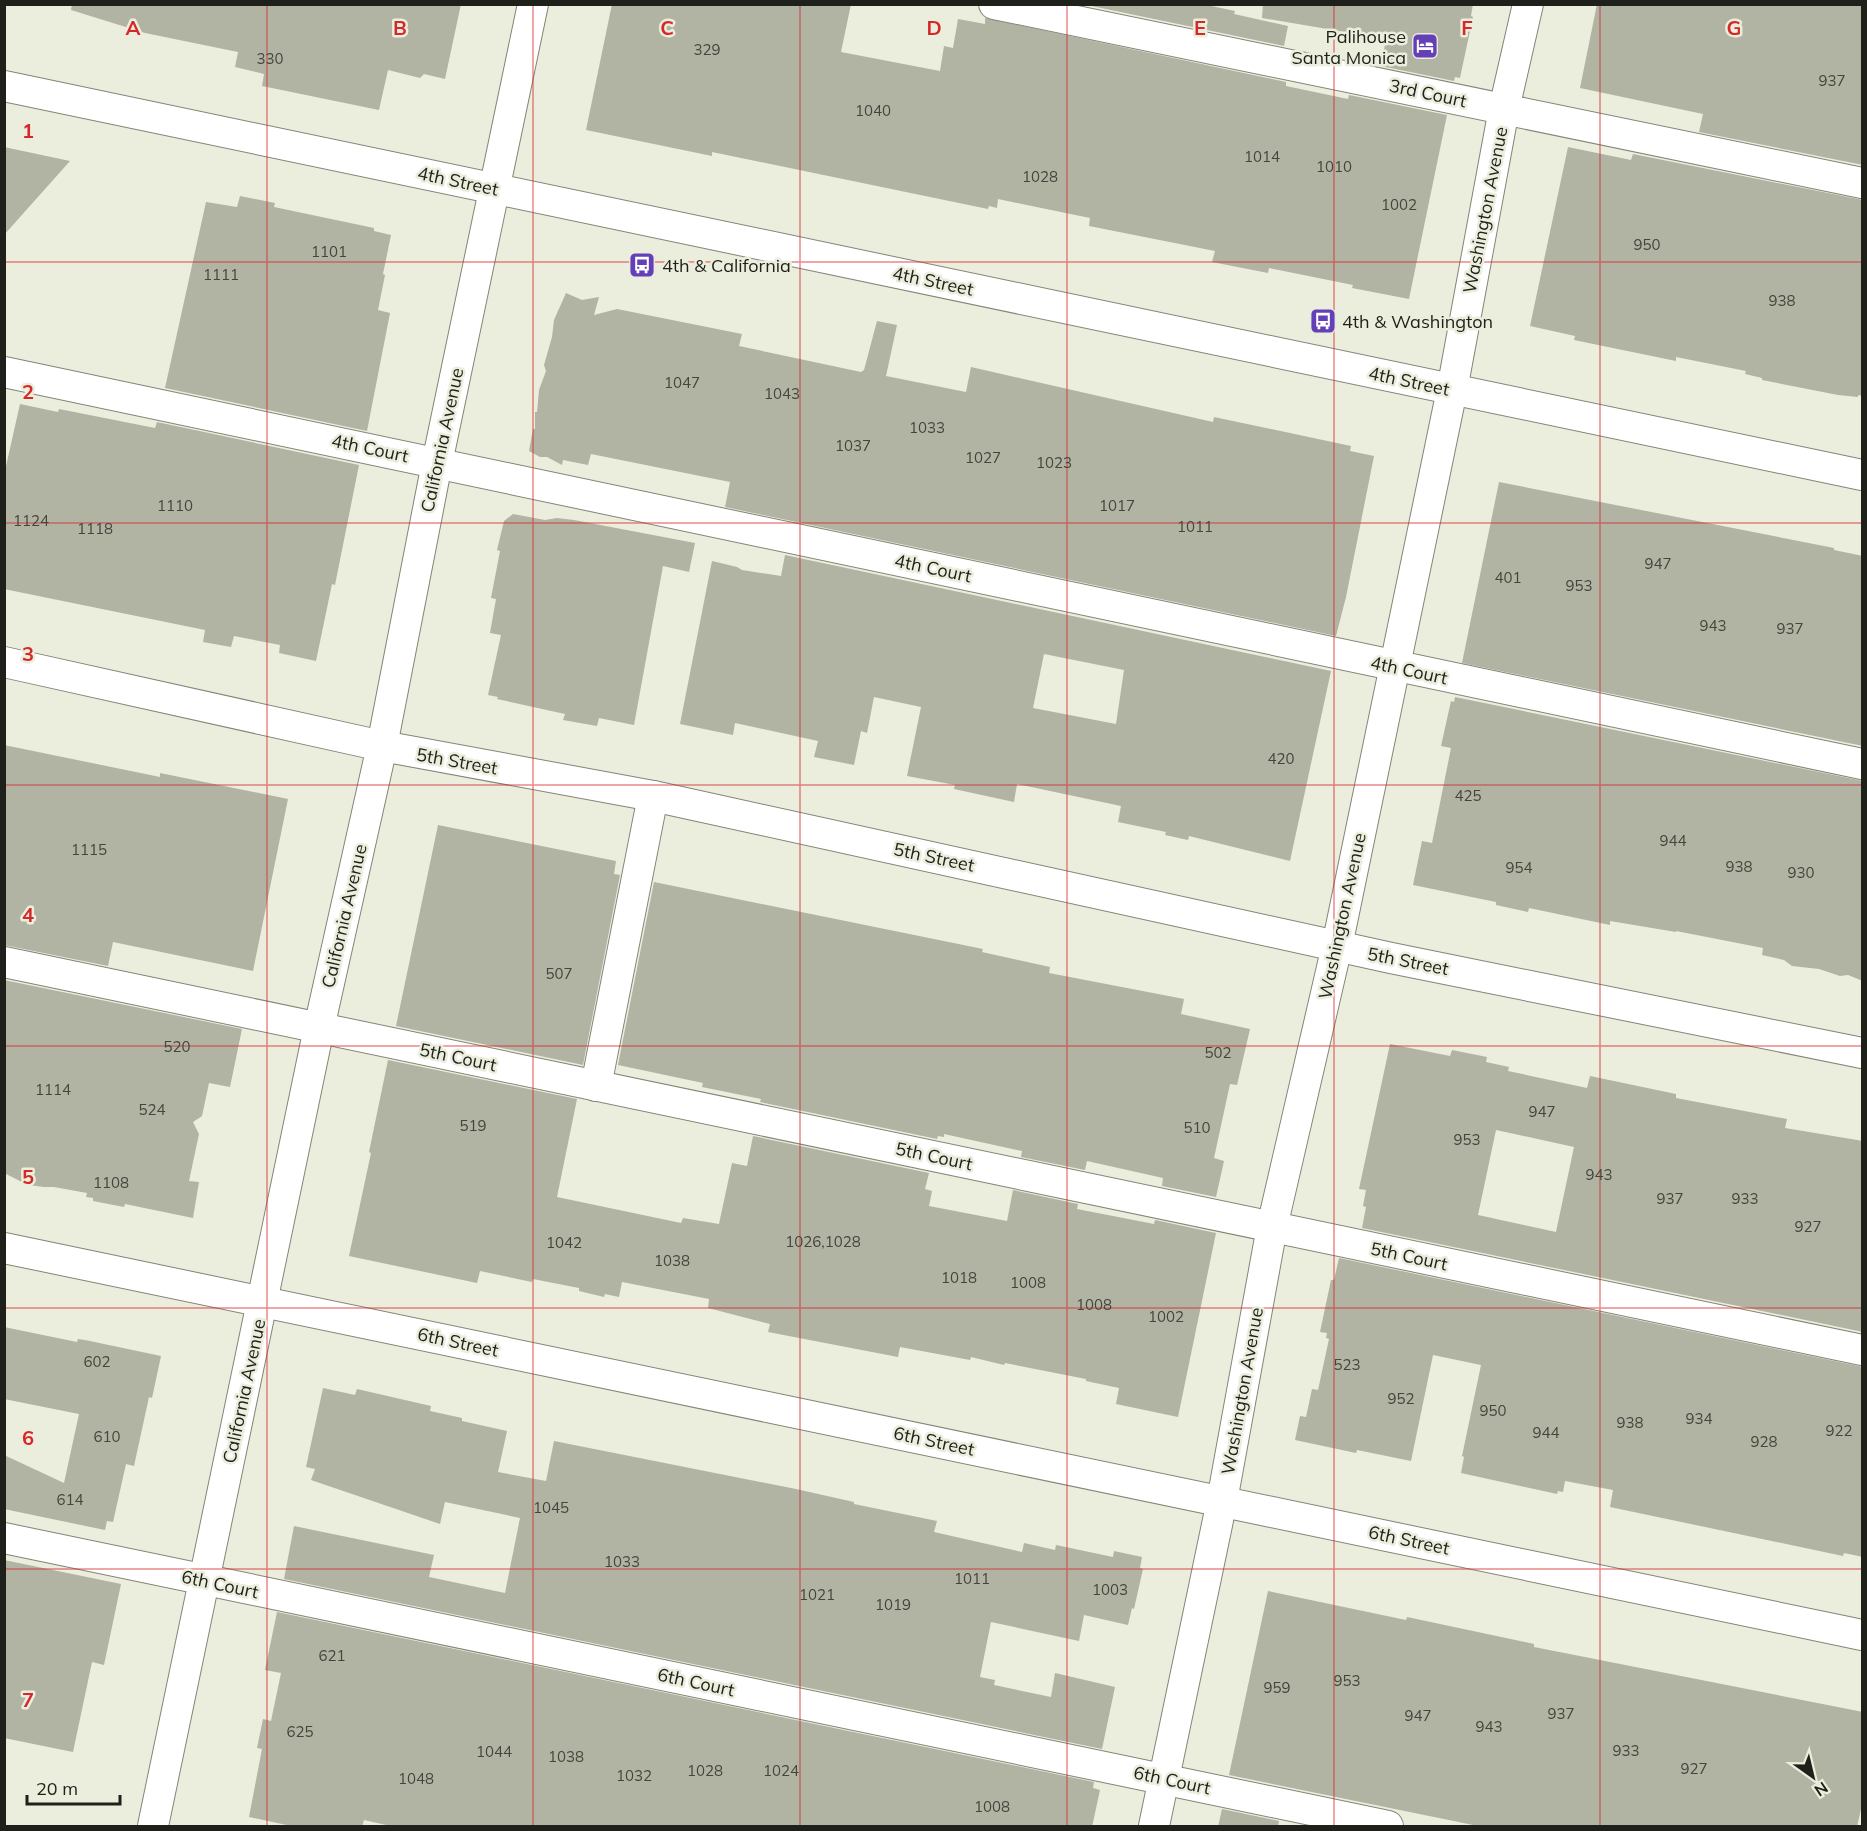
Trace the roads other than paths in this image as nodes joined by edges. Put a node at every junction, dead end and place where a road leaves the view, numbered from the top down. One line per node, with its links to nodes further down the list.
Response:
1 (533, 4): 7 (street, California Avenue)
2 (994, 4): 5 (street, 3rd Court)
3 (1528, 4): 5 (street, Washington Avenue)
4 (4, 86): 7 (street, 4th Street)
5 (1504, 109): 6 (street, 3rd Court); 9 (street, Washington Avenue)
6 (1863, 183)
7 (494, 189): 9 (street, 4th Street); 10 (street, California Avenue)
8 (4, 372): 10 (street, 4th Court)
9 (1452, 390): 11 (street, 4th Street); 13 (street, Washington Avenue)
10 (437, 463): 13 (street, 4th Court); 14 (street, California Avenue)
11 (1863, 475)
12 (4, 662): 14 (street, 5th Street)
13 (1395, 668): 15 (street, 4th Court); 17 (street, Washington Avenue)
14 (382, 746): 16 (street, 5th Street); 19 (street, California Avenue)
15 (1863, 764)
16 (653, 796): 17 (street, 5th Street); 21 (street)
17 (1337, 946): 20 (street, 5th Street); 22 (street, Washington Avenue)
18 (4, 962): 19 (street, 5th Court)
19 (320, 1028): 21 (street, 5th Court); 24 (street, California Avenue)
20 (1863, 1053)
21 (596, 1086): 22 (street, 5th Court)
22 (1272, 1227): 25 (street, 5th Court); 26 (street, Washington Avenue)
23 (4, 1248): 24 (street, 6th Street)
24 (262, 1301): 26 (street, 6th Street); 28 (street, California Avenue)
25 (1863, 1350)
26 (1222, 1501): 29 (street, 6th Street); 30 (street, Washington Avenue)
27 (4, 1538): 28 (street, 6th Court)
28 (204, 1581): 30 (street, 6th Court); 31 (street, California Avenue)
29 (1863, 1635)
30 (1164, 1778): 32 (street, Washington Avenue); 33 (street, 6th Court)
31 (153, 1827)
32 (1154, 1827)
33 (1388, 1827)

